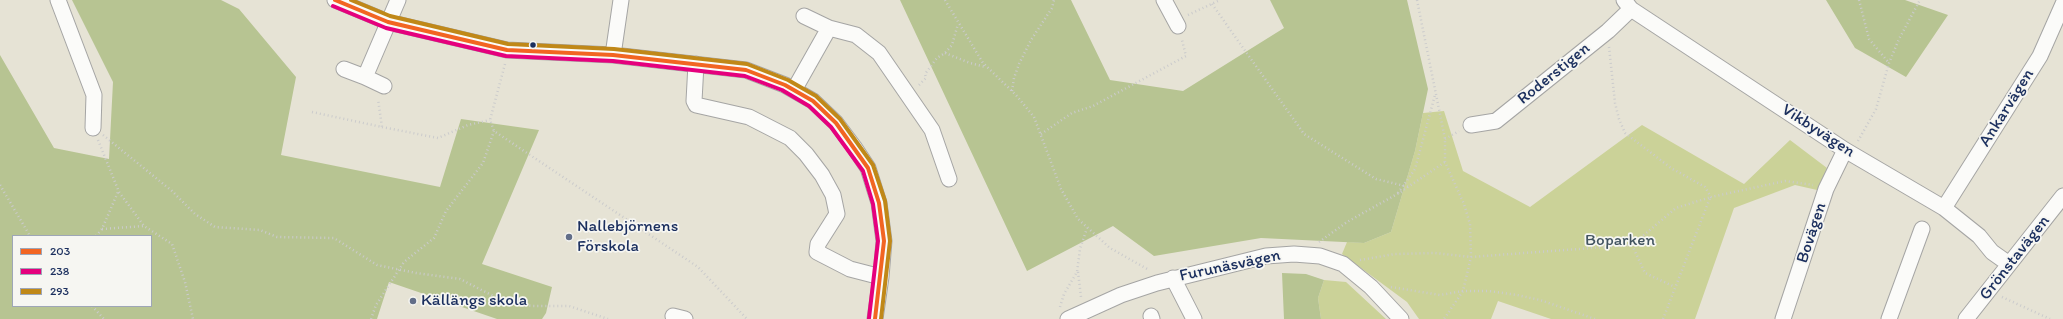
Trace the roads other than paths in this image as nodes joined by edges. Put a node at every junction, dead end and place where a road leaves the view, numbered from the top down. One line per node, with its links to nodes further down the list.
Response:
1 (58, 0): 17 (street)
2 (335, 0): 9 (street)
3 (398, 0): 9 (street)
4 (621, 0): 12 (street)
5 (1164, 0): 10 (street)
6 (2063, 4): 21 (street, Ankarvägen)
7 (1627, 5): 16 (street, Roderstigen); 18 (street, Vikbyvägen)
8 (804, 16): 11 (street)
9 (388, 22): 12 (street); 14 (street)
10 (1178, 26)
11 (829, 28): 15 (street); 19 (street)
12 (613, 55): 13 (street)
13 (696, 64): 15 (street); 24 (street)
14 (344, 69)
15 (794, 90): 24 (street)
16 (1471, 125)
17 (93, 128)
18 (1848, 151): 21 (street, Vikbyvägen); 30 (street, Bovägen)
19 (949, 179)
20 (2063, 196): 23 (street, Grönstavägen)
21 (1944, 208): 23 (street, Vikbyvägen)
22 (1922, 229): 31 (street)
23 (2009, 264): 32 (street, Grönstavägen)
24 (882, 277): 27 (street)
25 (1173, 278): 26 (street, Furunäsvägen); 28 (street); 29 (street, Furunäsvägen)
26 (1063, 316)
27 (875, 319)
28 (1194, 319)
29 (1401, 319)
30 (1783, 319)
31 (1889, 319)
32 (1966, 319)

